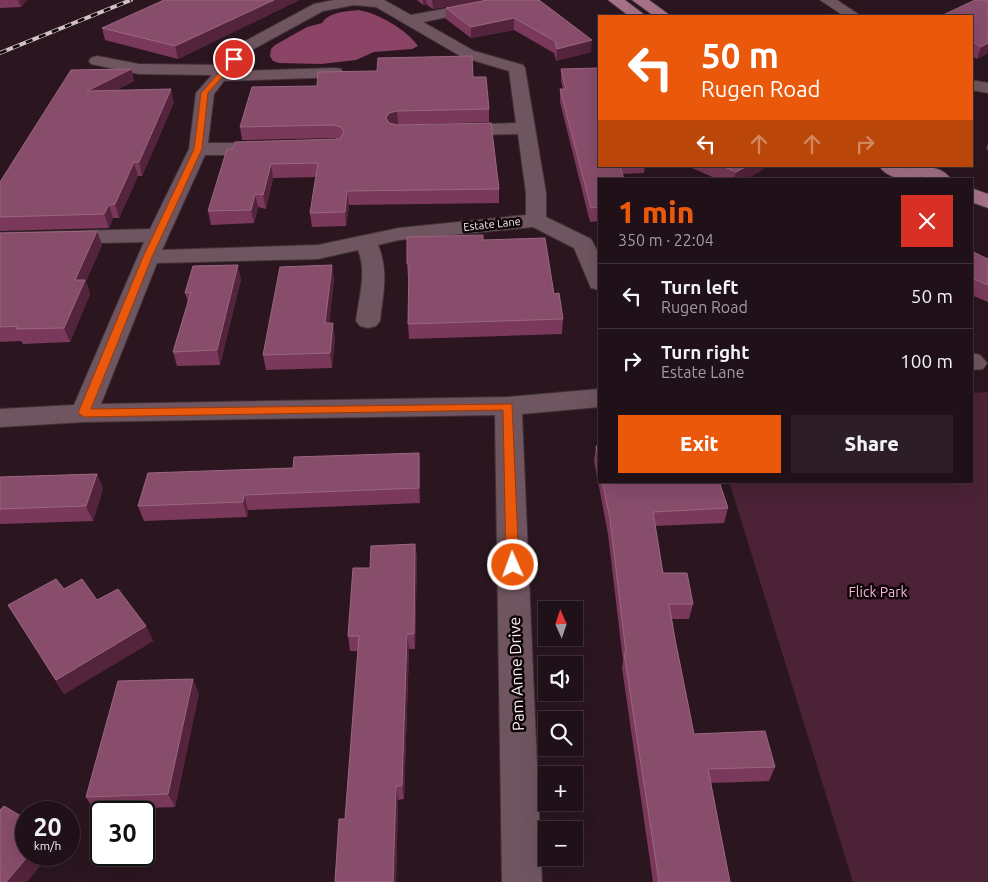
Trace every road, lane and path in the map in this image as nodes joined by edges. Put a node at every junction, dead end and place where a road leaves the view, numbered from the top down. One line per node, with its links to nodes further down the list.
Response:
1 (354, 0): 9 (street, Estate Lane); 13 (street, Estate Lane)
2 (615, 0): 6 (main road)
3 (639, 0): 7 (main road)
4 (827, 0): 8 (street)
5 (486, 6): 9 (street)
6 (638, 15)
7 (662, 15)
8 (852, 15)
9 (410, 20): 10 (street, Estate Lane)
10 (472, 55): 11 (street); 15 (street, Estate Lane)
11 (446, 60)
12 (97, 61): 13 (street)
13 (222, 73): 14 (street); 18 (street, Estate Lane)
14 (335, 73)
15 (526, 128): 16 (street); 27 (street, Estate Lane)
16 (438, 130)
17 (280, 148): 18 (street)
18 (198, 149): 28 (street, Estate Lane)
19 (891, 167): 21 (main road)
20 (919, 167): 22 (main road)
21 (911, 178)
22 (939, 178)
23 (973, 195): 24 (main road)
24 (988, 202)
25 (973, 210): 26 (main road)
26 (988, 217)
27 (536, 220): 30 (street, Estate Lane); 32 (street)
28 (159, 235): 29 (street); 31 (street, Estate Lane)
29 (0, 239)
30 (366, 242): 31 (street, Estate Lane); 33 (street)
31 (148, 257): 36 (street, Estate Lane)
32 (598, 278)
33 (368, 321)
34 (598, 398): 35 (street)
35 (508, 406): 36 (street); 38 (street, Pam Anne Drive)
36 (84, 413): 37 (street)
37 (0, 418)
38 (522, 882)

